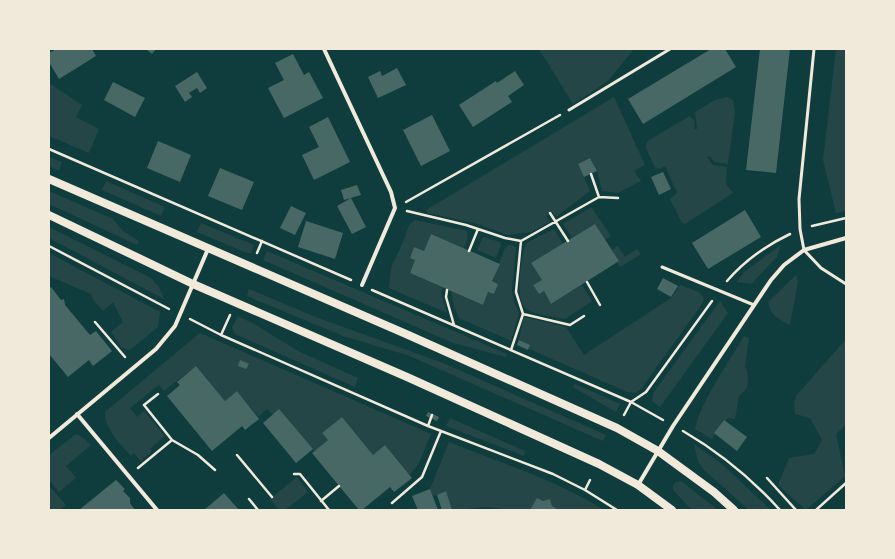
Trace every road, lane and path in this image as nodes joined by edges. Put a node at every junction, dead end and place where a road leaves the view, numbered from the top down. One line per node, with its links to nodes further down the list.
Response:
1 (324, 49): 10 (street)
2 (670, 49): 4 (lane)
3 (814, 49): 21 (lane)
4 (569, 110): 10 (path)
5 (49, 149): 16 (path)
6 (591, 174): 8 (path)
7 (49, 179): 20 (main road)
8 (599, 197): 9 (path); 13 (path)
9 (618, 198)
10 (395, 208): 14 (path); 28 (street)
11 (550, 213): 13 (path)
12 (49, 215): 26 (main road)
13 (556, 223): 17 (path); 18 (path)
14 (478, 229): 17 (path); 22 (path)
15 (846, 238): 21 (street)
16 (262, 241): 23 (path); 28 (path)
17 (522, 241): 34 (path)
18 (568, 241)
19 (49, 246): 30 (path)
20 (208, 249): 26 (street); 53 (main road)
21 (804, 250): 27 (lane); 32 (street)
22 (469, 251)
23 (255, 257)
24 (662, 267): 32 (lane)
25 (587, 282): 31 (path)
26 (193, 284): 45 (street); 61 (main road)
27 (846, 284)
28 (362, 285): 37 (path)
29 (447, 290): 37 (path)
30 (162, 305)
31 (600, 305)
32 (754, 305): 53 (street)
33 (231, 313): 39 (path)
34 (523, 314): 35 (path); 40 (path)
35 (584, 316)
36 (95, 322): 41 (path)
37 (454, 325): 40 (path)
38 (205, 327): 39 (path)
39 (221, 335): 48 (path)
40 (512, 350): 43 (path)
41 (126, 357)
42 (158, 394): 52 (path)
43 (630, 402): 44 (path); 46 (path)
44 (647, 411)
45 (77, 414): 50 (street); 68 (street)
46 (624, 415)
47 (432, 416): 48 (path)
48 (428, 426): 49 (path)
49 (441, 431): 63 (path); 67 (path)
50 (49, 438)
51 (695, 438): 74 (path)
52 (172, 440): 55 (path); 56 (path)
53 (658, 451): 61 (street); 73 (main road)
54 (237, 455): 64 (path)
55 (137, 468)
56 (215, 470)
57 (294, 474): 66 (path)
58 (766, 478): 75 (path)
59 (590, 480): 63 (path)
60 (846, 483): 76 (path)
61 (638, 485): 72 (main road)
62 (339, 486): 66 (path)
63 (585, 490): 71 (path)
64 (272, 497)
65 (249, 499): 69 (path)
66 (321, 501): 70 (path)
67 (392, 503)
68 (157, 510)
69 (258, 510)
70 (329, 510)
71 (618, 510)
72 (672, 510)
73 (734, 510)
74 (780, 510)
75 (796, 510)
76 (816, 510)

